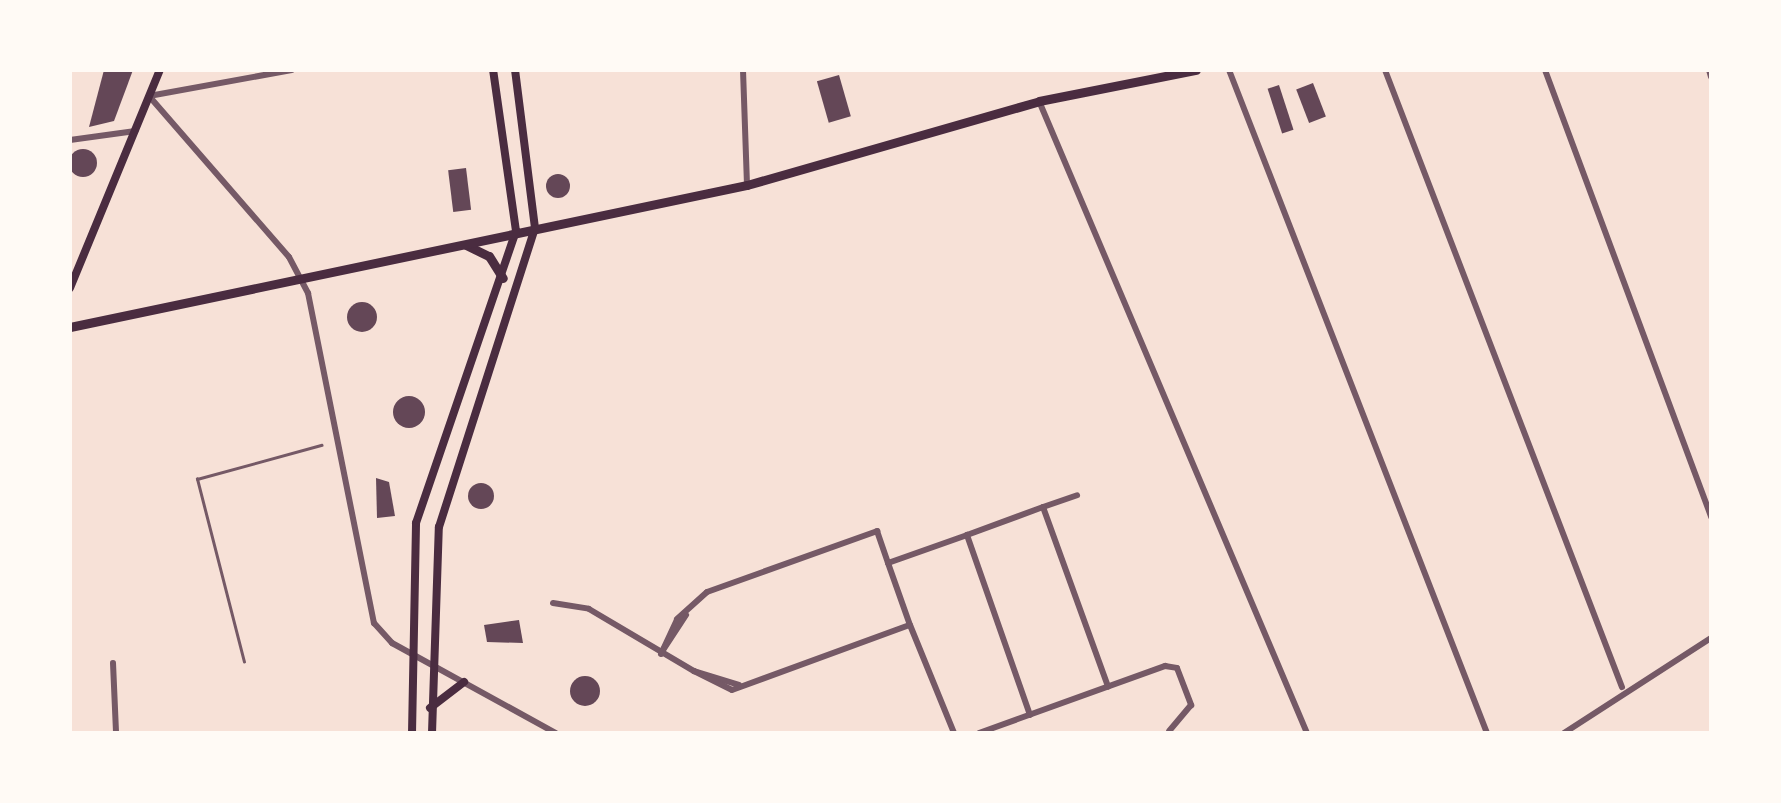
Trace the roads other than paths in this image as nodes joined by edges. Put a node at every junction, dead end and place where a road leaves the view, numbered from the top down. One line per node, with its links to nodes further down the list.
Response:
1 (160, 70): 10 (main road)
2 (292, 70): 10 (street)
3 (493, 70): 16 (main road)
4 (515, 70): 15 (main road)
5 (742, 70): 14 (street)
6 (1196, 70): 11 (main road)
7 (1229, 70): 52 (street)
8 (1385, 70): 41 (street)
9 (1544, 70): 25 (street)
10 (149, 96): 12 (main road); 18 (street)
11 (1039, 101): 14 (main road); 51 (street)
12 (132, 131): 13 (street); 20 (main road)
13 (70, 140)
14 (747, 185): 15 (main road)
15 (536, 228): 16 (main road); 37 (main road)
16 (516, 231): 17 (main road); 19 (main road)
17 (464, 244): 18 (main road); 19 (main road)
18 (299, 276): 21 (main road); 34 (street)
19 (503, 278): 34 (main road)
20 (70, 288)
21 (70, 327)
22 (321, 444): 36 (lane)
23 (1077, 495): 24 (street)
24 (1043, 508): 26 (street); 40 (street)
25 (1711, 517)
26 (967, 534): 27 (street); 43 (street)
27 (888, 563): 29 (street); 30 (street)
28 (552, 602): 35 (street)
29 (686, 614): 31 (street); 32 (street)
30 (910, 625): 35 (street); 49 (street)
31 (670, 631): 32 (street); 35 (street)
32 (679, 636): 35 (street)
33 (1711, 638): 41 (street)
34 (408, 651): 37 (street); 46 (main road)
35 (662, 652)
36 (244, 662)
37 (430, 662): 39 (street); 42 (main road)
38 (113, 663): 45 (street)
39 (464, 682): 42 (main road); 48 (street)
40 (1108, 687): 43 (street); 44 (street)
41 (1622, 687): 53 (street)
42 (430, 708): 47 (main road)
43 (1030, 715): 50 (street)
44 (1169, 731)
45 (116, 733)
46 (412, 733)
47 (432, 733)
48 (556, 733)
49 (954, 733)
50 (979, 733)
51 (1307, 733)
52 (1487, 733)
53 (1564, 733)

